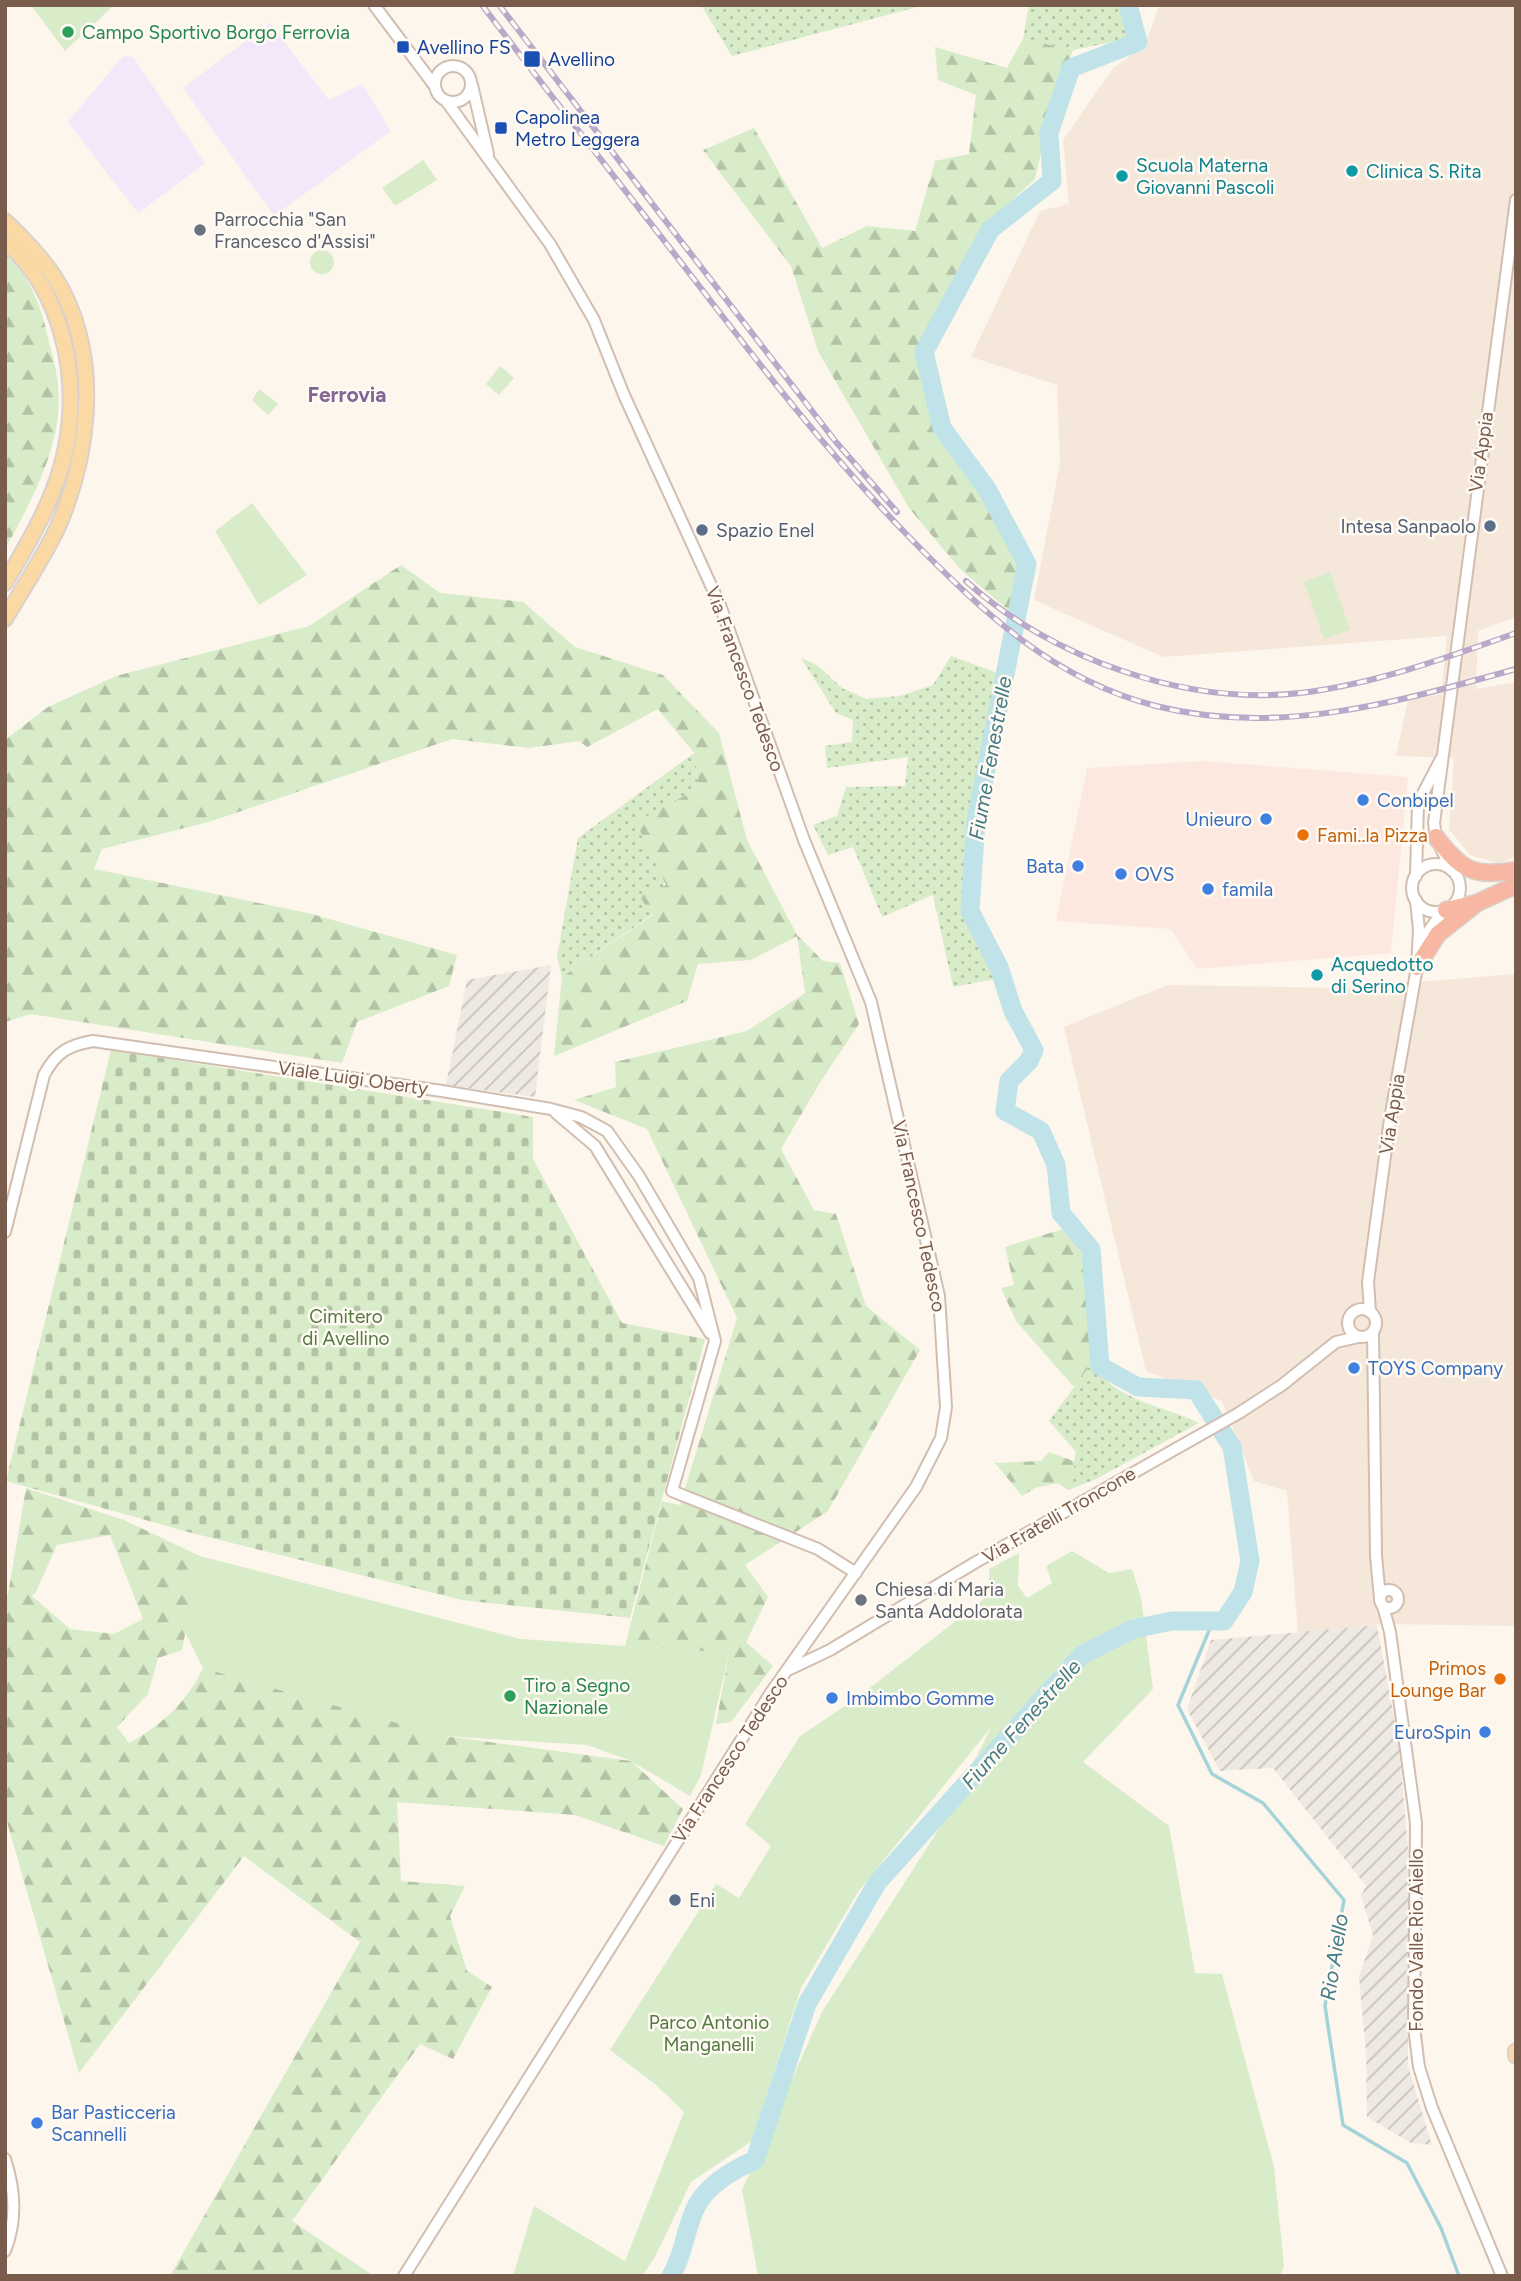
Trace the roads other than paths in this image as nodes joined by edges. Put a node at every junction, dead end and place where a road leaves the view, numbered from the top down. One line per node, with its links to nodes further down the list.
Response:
1 (374, 5): 2 (street)
2 (419, 64): 3 (street); 5 (street)
3 (439, 72): 4 (street); 5 (street)
4 (471, 81): 6 (street); 7 (street)
5 (434, 85): 6 (street)
6 (447, 102): 7 (street, Via Francesco Tedesco)
7 (489, 160): 33 (street, Via Francesco Tedesco)
8 (1516, 200): 13 (street, Via Appia)
9 (5, 221): 12 (main road)
10 (5, 241): 11 (main road)
11 (5, 583)
12 (5, 620)
13 (1446, 747): 14 (street, Via Appia); 17 (street, Via Appia)
14 (1436, 837): 15 (highway); 16 (street, Via Appia)
15 (1516, 870): 16 (highway)
16 (1453, 871): 17 (street); 21 (street, Via Appia)
17 (1416, 876): 19 (street, Via Appia)
18 (1516, 885): 20 (highway)
19 (1416, 900): 21 (street); 22 (street, Via Appia)
20 (1477, 903): 21 (highway); 23 (highway)
21 (1445, 910): 22 (street, Via Appia)
22 (1419, 946): 23 (street, Via Appia)
23 (1417, 967): 26 (street, Via Appia)
24 (551, 1110): 25 (street, Viale Luigi Oberty); 31 (street); 31 (street, Viale Luigi Oberty)
25 (5, 1231)
26 (1368, 1282): 27 (street, Via Appia); 28 (street, Via Appia)
27 (1355, 1311): 28 (street); 29 (street)
28 (1370, 1312): 30 (street)
29 (1348, 1323): 30 (street); 32 (street)
30 (1365, 1336): 32 (street); 40 (street, Fondo Valle Rio Aiello)
31 (715, 1341): 33 (street)
32 (1336, 1342): 34 (street, Via Fratelli Troncone)
33 (856, 1573): 34 (street, Via Francesco Tedesco)
34 (787, 1670): 39 (street, Via Francesco Tedesco)
35 (1516, 2051): 36 (main road)
36 (1516, 2056)
37 (5, 2159): 38 (street)
38 (5, 2252)
39 (404, 2276)
40 (1502, 2276)

